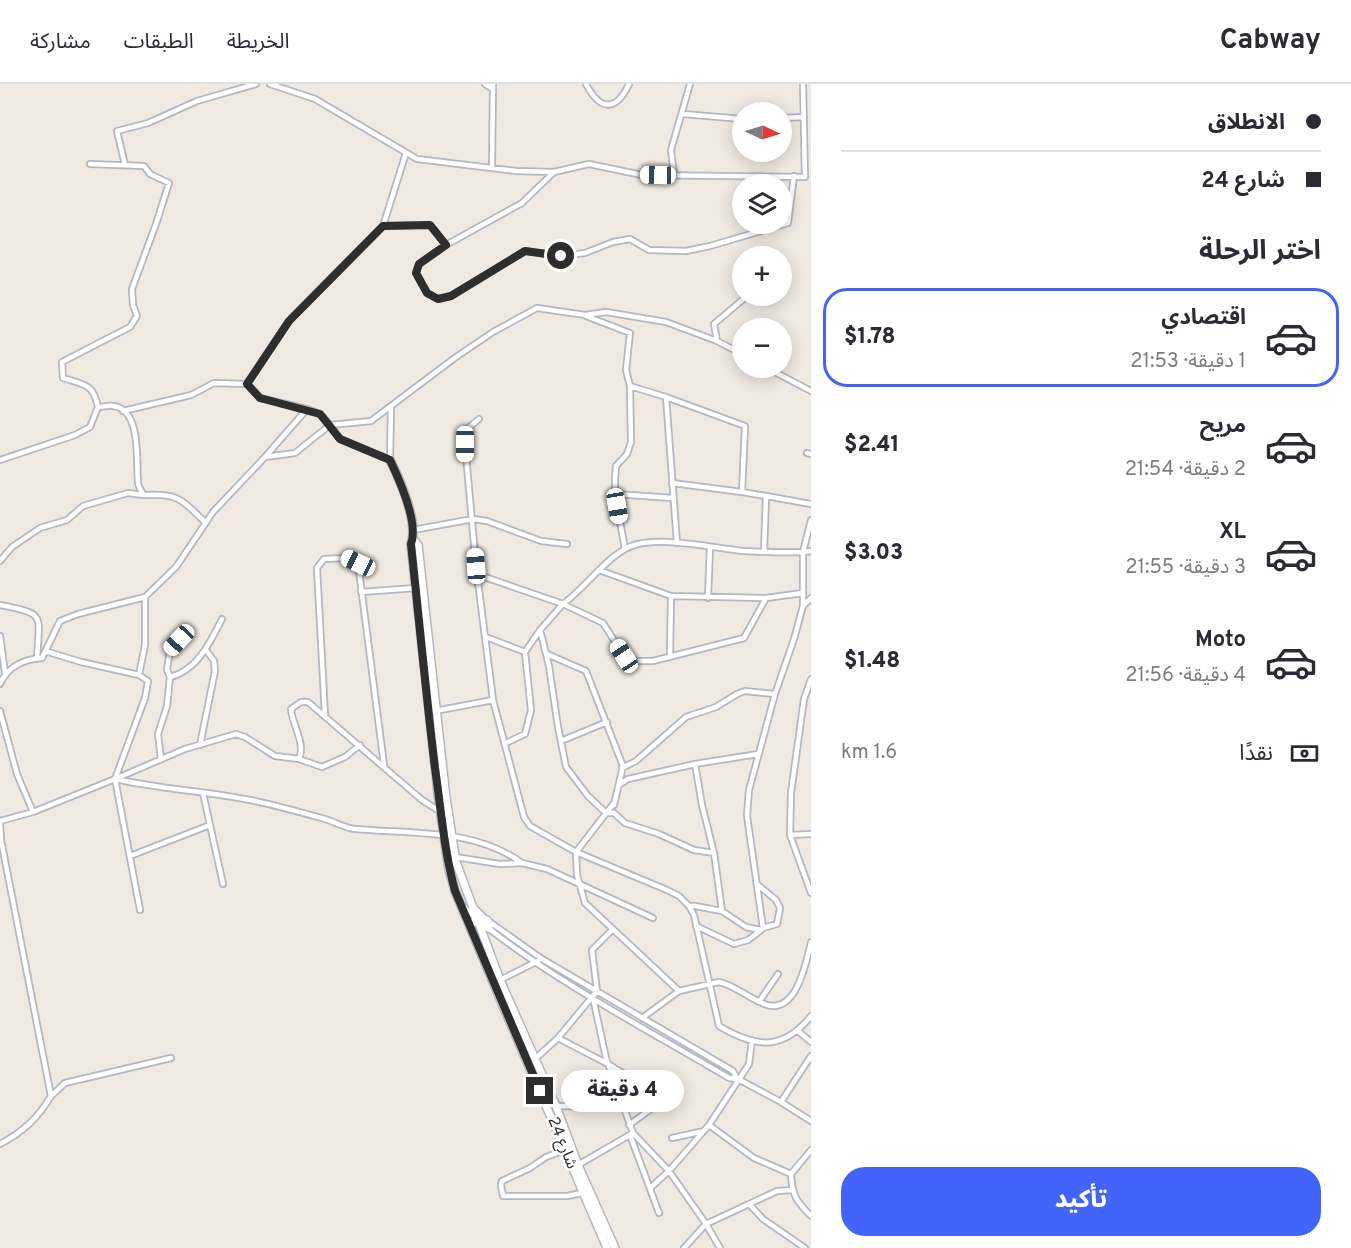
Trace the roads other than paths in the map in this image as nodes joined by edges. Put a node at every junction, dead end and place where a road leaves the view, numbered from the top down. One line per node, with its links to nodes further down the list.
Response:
1 (256, 84): 15 (street)
2 (270, 84): 13 (street)
3 (485, 84): 8 (street)
4 (586, 84): 5 (street)
5 (629, 84)
6 (690, 84): 9 (street)
7 (803, 84): 10 (street)
8 (493, 87): 16 (street)
9 (683, 114): 11 (street); 18 (street)
10 (804, 117): 12 (street); 19 (street)
11 (732, 118)
12 (792, 118)
13 (406, 153): 16 (street); 20 (street)
14 (90, 164): 15 (street)
15 (125, 165): 32 (street)
16 (492, 168): 17 (street)
17 (554, 172): 18 (street); 21 (street)
18 (674, 175): 19 (street)
19 (794, 176): 21 (street)
20 (383, 226): 21 (street); 27 (street)
21 (446, 245)
22 (735, 306): 24 (street)
23 (585, 315): 24 (street); 28 (street); 31 (street)
24 (717, 341): 25 (street)
25 (732, 349)
26 (786, 378): 29 (street)
27 (247, 384): 33 (street); 34 (street)
28 (630, 386): 30 (street); 42 (street)
29 (811, 391)
30 (666, 397): 40 (street); 41 (street)
31 (391, 406): 36 (street); 39 (street)
32 (98, 407): 34 (street); 38 (street)
33 (307, 409): 36 (street); 37 (street)
34 (123, 411): 43 (street)
35 (479, 419): 47 (street)
36 (330, 425): 37 (street); 39 (street)
37 (265, 457): 49 (street)
38 (0, 460)
39 (390, 460): 50 (street)
40 (672, 483): 41 (street); 45 (street)
41 (742, 492): 44 (street)
42 (615, 494): 45 (street); 55 (street)
43 (144, 495): 49 (street); 59 (street)
44 (766, 496): 46 (street); 57 (street)
45 (673, 498): 52 (street)
46 (811, 504)
47 (473, 519): 50 (street); 53 (street); 61 (street)
48 (811, 520): 58 (street)
49 (206, 523): 66 (street)
50 (413, 530): 51 (street)
51 (413, 539): 62 (street, شارع 24); 92 (street, شارع 24)
52 (677, 543): 54 (street); 55 (street)
53 (567, 544)
54 (710, 547): 57 (street); 67 (street)
55 (625, 549): 60 (street)
56 (811, 551): 58 (street)
57 (764, 552): 58 (street)
58 (803, 552): 64 (street)
59 (0, 561)
60 (599, 570): 65 (street); 70 (street)
61 (479, 574): 70 (street); 77 (street)
62 (416, 588): 63 (street); 92 (street, شارع 24)
63 (361, 592): 93 (street); 104 (street)
64 (802, 593): 68 (street); 72 (street)
65 (671, 596): 67 (street); 82 (street)
66 (145, 597): 79 (street); 85 (street)
67 (708, 598): 68 (street)
68 (766, 598): 82 (street)
69 (811, 598): 72 (street)
70 (563, 604): 75 (street); 82 (street)
71 (0, 605): 83 (street)
72 (803, 606): 89 (street)
73 (222, 619): 78 (street)
74 (188, 630): 86 (street)
75 (540, 630): 80 (street); 81 (street)
76 (0, 636): 84 (street)
77 (486, 637): 80 (street); 90 (street)
78 (206, 650): 86 (street); 98 (street)
79 (45, 651): 83 (street); 85 (street)
80 (525, 652): 97 (street)
81 (547, 654): 95 (street); 96 (street)
82 (670, 656)
83 (37, 659): 84 (street)
84 (5, 673): 88 (street)
85 (139, 675): 106 (street)
86 (170, 677): 101 (street)
87 (811, 679): 117 (street)
88 (0, 684)
89 (775, 694): 100 (street); 105 (street)
90 (494, 700): 92 (street); 97 (street)
91 (0, 711): 94 (street)
92 (432, 712): 111 (street, شارع 24)
93 (325, 715): 99 (street); 102 (street)
94 (2, 718): 110 (street)
95 (607, 722): 96 (street); 105 (street)
96 (561, 741): 112 (street)
97 (506, 743): 119 (street)
98 (200, 745): 101 (street); 102 (street)
99 (360, 745): 102 (street); 104 (street)
100 (758, 754): 103 (street); 126 (street)
101 (161, 759): 106 (street)
102 (299, 759)
103 (695, 764): 107 (street); 120 (street)
104 (384, 765): 111 (street)
105 (622, 768): 107 (street)
106 (115, 779): 108 (street); 110 (street); 121 (street)
107 (620, 784): 109 (street)
108 (203, 793): 115 (street); 118 (street)
109 (614, 803): 112 (street); 113 (street)
110 (33, 812): 114 (street)
111 (444, 812): 118 (street, شارع 24)
112 (606, 813): 113 (street); 119 (street)
113 (614, 813): 120 (street)
114 (0, 821): 162 (street)
115 (210, 825): 121 (street); 125 (street)
116 (811, 834): 117 (street)
117 (790, 835): 127 (street)
118 (448, 836): 122 (street, شارع 24); 123 (street)
119 (576, 852): 124 (street); 130 (street)
120 (714, 853): 132 (street)
121 (130, 856): 131 (street)
122 (451, 856): 123 (street); 128 (street, شارع 24); 129 (street, شارع 24)
123 (522, 864): 124 (street)
124 (579, 883): 133 (street); 138 (street)
125 (223, 884)
126 (758, 885): 139 (street); 139 (street)
127 (811, 893)
128 (460, 901): 134 (street); 140 (street, شارع 24)
129 (471, 904): 134 (street, شارع 24); 135 (street)
130 (689, 906): 132 (street); 136 (street)
131 (140, 910)
132 (722, 911): 139 (street)
133 (653, 918)
134 (476, 919): 135 (street); 137 (street); 140 (street, شارع 24)
135 (487, 920): 137 (street)
136 (696, 926): 139 (street); 146 (street)
137 (493, 928): 140 (street); 142 (street); 143 (street)
138 (613, 929): 147 (street); 148 (street)
139 (762, 929)
140 (477, 931): 145 (street, شارع 24); 173 (street, شارع 24)
141 (811, 942): 150 (street)
142 (542, 958): 143 (street); 147 (street)
143 (537, 963): 145 (street); 149 (street)
144 (778, 974): 150 (street)
145 (500, 980): 159 (street, شارع 24)
146 (709, 983): 148 (street); 150 (street); 155 (street)
147 (597, 991): 149 (street); 152 (street)
148 (679, 991): 152 (street)
149 (592, 998): 154 (street); 160 (street); 161 (street)
150 (759, 1002)
151 (811, 1016): 153 (street)
152 (642, 1018): 161 (street)
153 (798, 1031): 155 (street); 156 (street)
154 (558, 1038): 159 (street); 160 (street)
155 (752, 1040): 161 (street)
156 (811, 1042)
157 (811, 1056): 163 (street)
158 (171, 1058): 162 (street)
159 (535, 1059): 164 (street, شارع 24)
160 (608, 1064): 165 (street); 167 (street)
161 (738, 1080): 163 (street); 168 (street)
162 (51, 1096): 172 (street)
163 (781, 1102): 166 (street)
164 (556, 1106): 165 (street); 175 (street, شارع 24)
165 (623, 1107): 167 (street)
166 (811, 1121)
167 (629, 1125): 170 (street)
168 (709, 1125): 169 (street); 177 (street)
169 (704, 1131): 171 (street); 176 (street)
170 (632, 1134): 175 (street); 176 (street); 178 (street)
171 (672, 1138)
172 (0, 1144)
173 (565, 1149): 180 (street, شارع 24); 180 (street)
174 (811, 1150): 177 (street)
175 (578, 1165): 186 (street, شارع 24)
176 (669, 1171): 178 (street); 184 (street)
177 (791, 1174): 179 (street)
178 (650, 1188): 182 (street)
179 (792, 1190): 181 (street); 183 (street)
180 (582, 1193): 185 (street, شارع 24)
181 (750, 1205): 184 (street); 189 (street)
182 (659, 1213)
183 (811, 1216)
184 (706, 1224): 187 (street); 188 (street)
185 (607, 1248)
186 (615, 1248)
187 (684, 1248)
188 (720, 1248)
189 (805, 1248)

